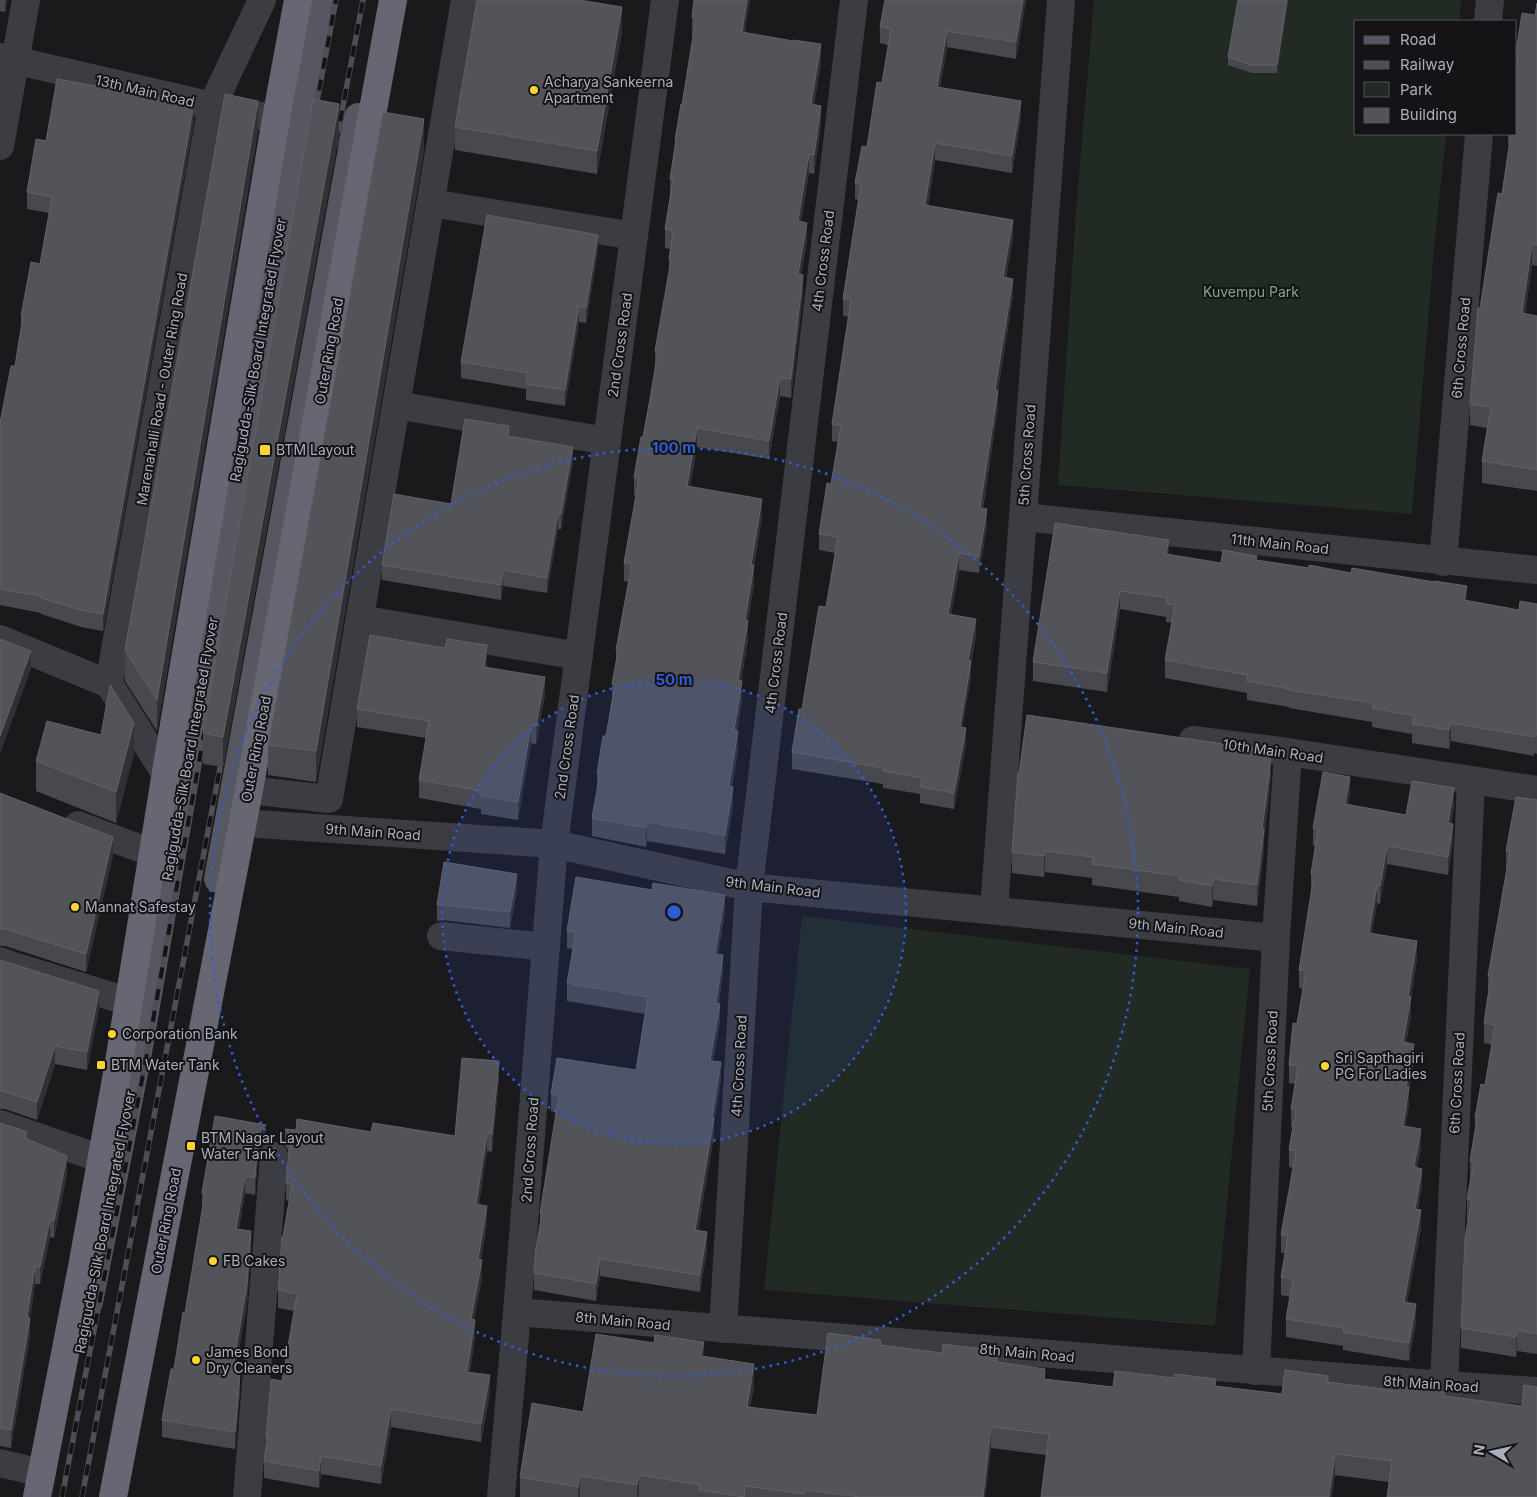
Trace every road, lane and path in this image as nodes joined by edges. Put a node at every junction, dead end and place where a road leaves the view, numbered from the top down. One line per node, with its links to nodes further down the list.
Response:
1 (26, 0): 13 (street)
2 (262, 0): 14 (street, Marenahalli Road - Outer Ring Road)
3 (298, 0): 15 (highway)
4 (318, 0): 57 (main road, Ragigudda-Silk Board Integrated Flyover)
5 (379, 0): 58 (main road)
6 (393, 0): 35 (highway, Outer Ring Road)
7 (465, 0): 18 (street)
8 (666, 0): 19 (street, 2nd Cross Road)
9 (854, 0): 41 (street, 4th Cross Road)
10 (1061, 0): 22 (street, 5th Cross Road)
11 (1490, 0): 12 (street)
12 (1488, 20)
13 (8, 59): 14 (street, 13th Main Road); 17 (street)
14 (212, 106): 15 (street, 13th Main Road); 28 (street, Marenahalli Road - Outer Ring Road)
15 (276, 120): 33 (highway)
16 (1479, 135): 23 (street, 6th Cross Road)
17 (0, 146)
18 (431, 203): 19 (street); 20 (street)
19 (634, 236): 21 (street, 2nd Cross Road)
20 (396, 405): 21 (street); 25 (street)
21 (607, 441): 27 (street, 2nd Cross Road)
22 (1022, 517): 23 (street, 11th Main Road); 29 (street, 5th Cross Road)
23 (1443, 562): 24 (street, 11th Main Road)
24 (1537, 570)
25 (360, 619): 27 (street); 35 (street)
26 (0, 639): 28 (street)
27 (579, 656): 39 (street, 2nd Cross Road)
28 (110, 684): 33 (street)
29 (1008, 717): 30 (street); 42 (street, 5th Cross Road)
30 (1037, 720)
31 (1172, 738): 32 (street, 10th Main Road)
32 (1288, 752): 34 (street, 10th Main Road); 44 (street, 5th Cross Road)
33 (166, 774): 40 (highway)
34 (1471, 781): 36 (street, 10th Main Road); 54 (street, 6th Cross Road)
35 (249, 790): 38 (highway, Outer Ring Road)
36 (1537, 790)
37 (57, 817): 40 (street)
38 (242, 823): 39 (street, 9th Main Road); 58 (highway, Outer Ring Road)
39 (554, 844): 41 (street, 9th Main Road); 45 (street, 2nd Cross Road)
40 (152, 853): 47 (highway)
41 (750, 887): 42 (street, 9th Main Road); 52 (street, 4th Cross Road)
42 (994, 910): 44 (street, 9th Main Road)
43 (441, 936): 45 (street)
44 (1276, 938): 53 (street, 5th Cross Road)
45 (546, 947): 51 (street, 2nd Cross Road)
46 (0, 961): 47 (street)
47 (130, 1002): 50 (highway)
48 (0, 1124): 50 (street)
49 (274, 1156): 59 (street)
50 (102, 1159): 57 (highway)
51 (518, 1312): 52 (street, 8th Main Road); 60 (street, 2nd Cross Road)
52 (723, 1328): 53 (street, 8th Main Road)
53 (1256, 1370): 54 (street, 8th Main Road)
54 (1444, 1385): 55 (street, 8th Main Road)
55 (1537, 1391)
56 (0, 1463): 57 (street)
57 (43, 1489)
58 (113, 1497)
59 (246, 1497)
60 (501, 1497)

